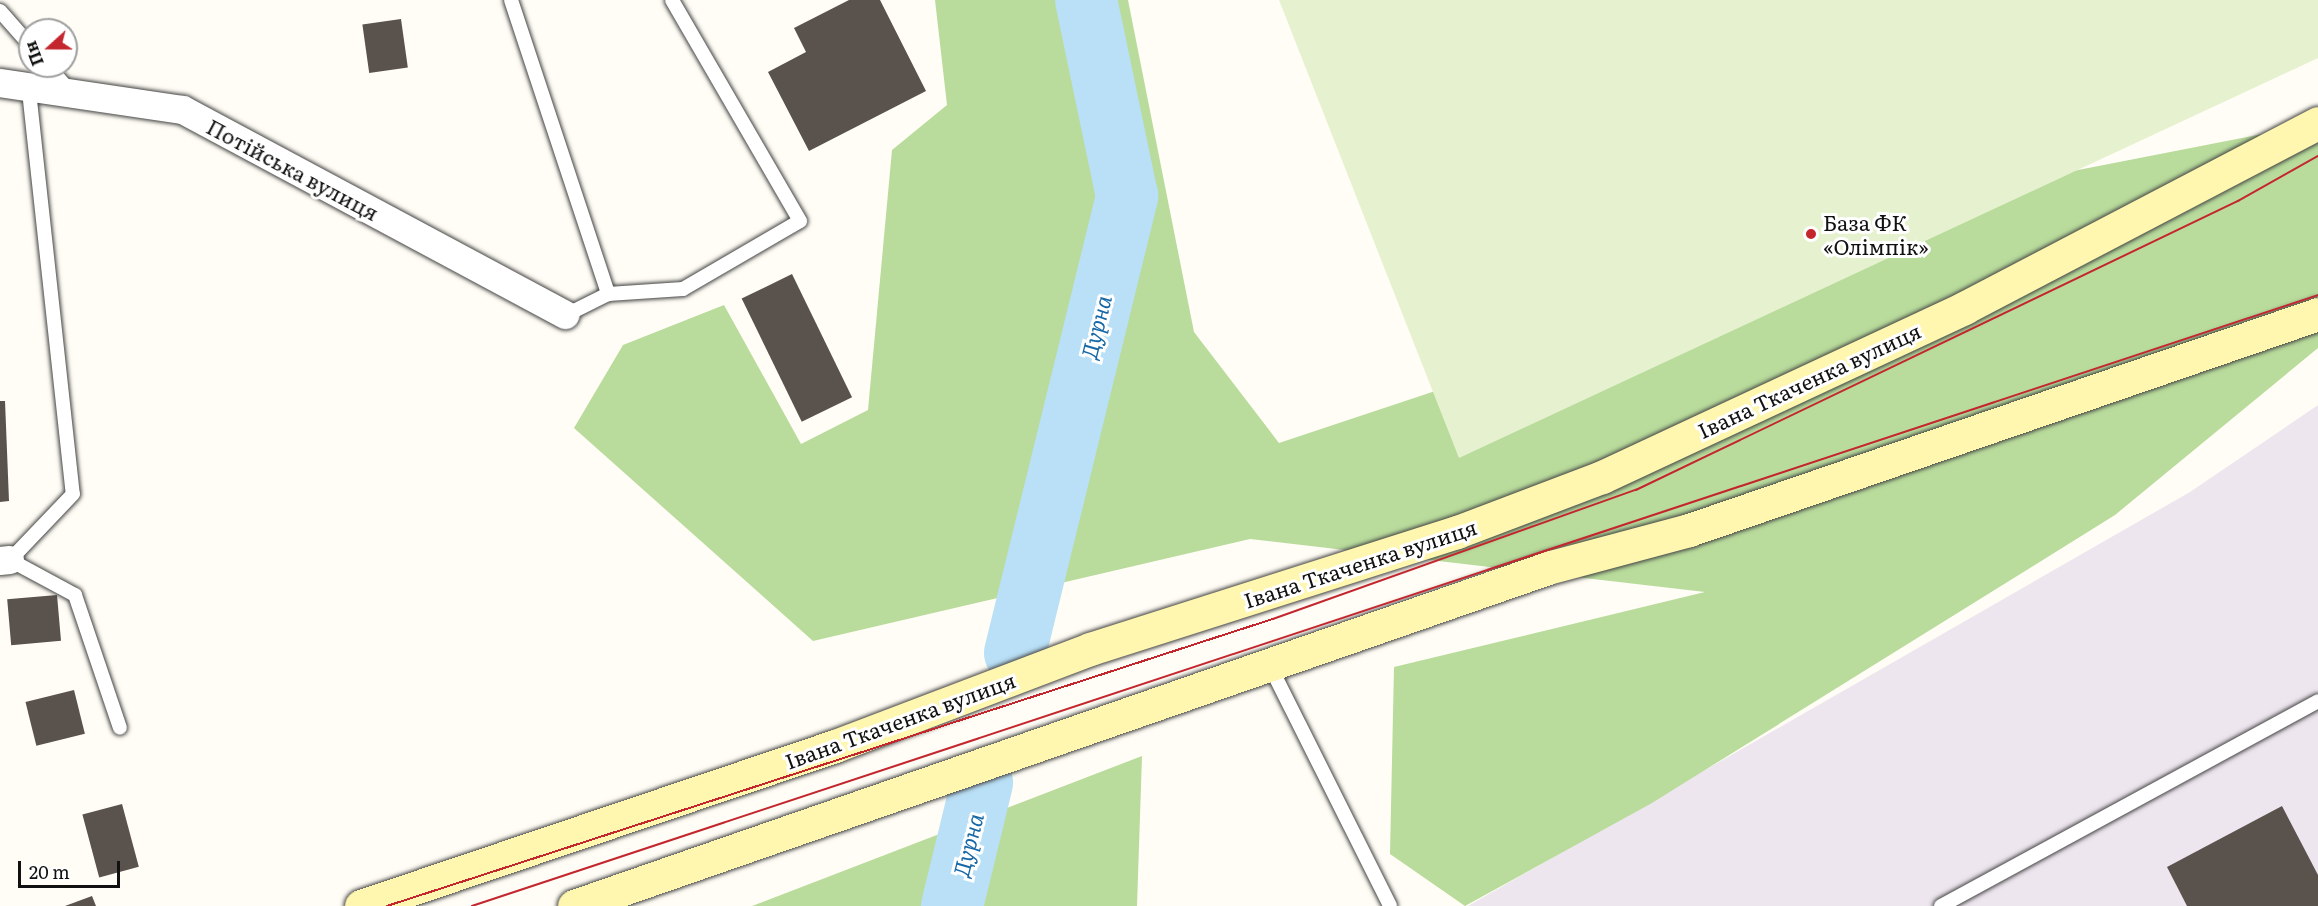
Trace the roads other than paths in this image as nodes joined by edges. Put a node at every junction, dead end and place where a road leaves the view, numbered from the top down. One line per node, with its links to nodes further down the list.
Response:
1 (511, 0): 10 (lane)
2 (672, 0): 10 (lane)
3 (0, 10): 4 (lane)
4 (18, 31)
5 (58, 78): 8 (lane)
6 (0, 83): 7 (street, Потійська вулиця)
7 (29, 91): 8 (street, Потійська вулиця); 13 (lane)
8 (72, 94): 12 (street, Потійська вулиця)
9 (2318, 123): 17 (main road, Івана Ткаченка вулиця)
10 (608, 294): 12 (lane)
11 (2318, 314): 14 (main road)
12 (566, 315)
13 (5, 560): 16 (lane)
14 (1270, 666): 18 (main road); 19 (lane)
15 (2318, 701): 20 (lane)
16 (120, 728)
17 (361, 906)
18 (574, 906)
19 (1390, 906)
20 (1941, 906)

